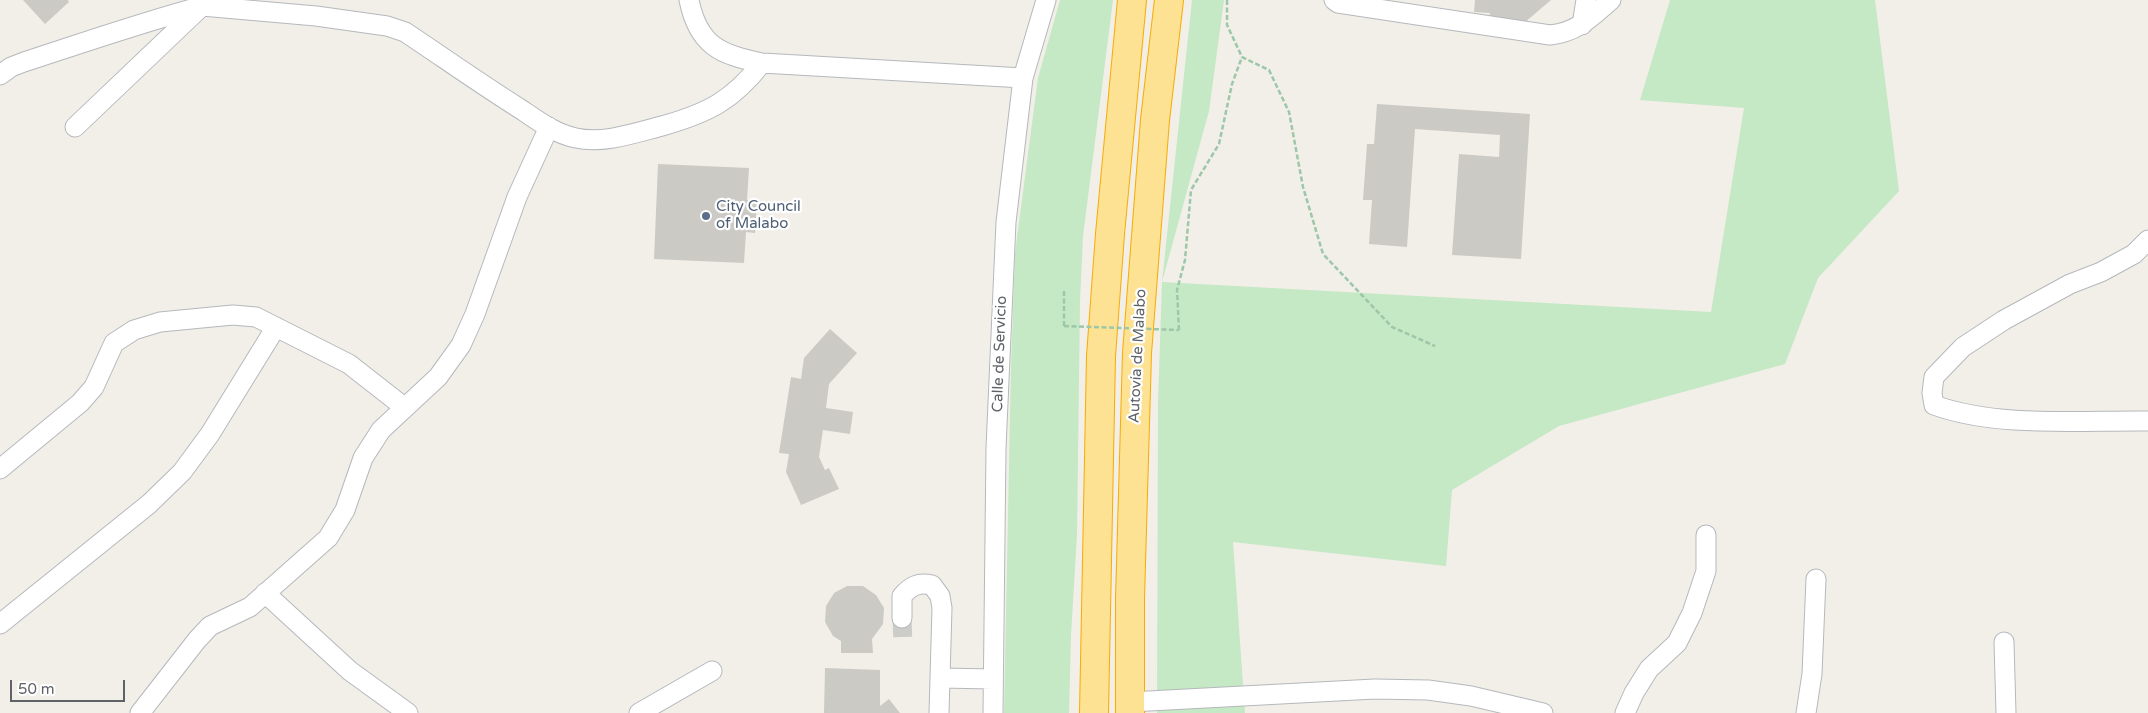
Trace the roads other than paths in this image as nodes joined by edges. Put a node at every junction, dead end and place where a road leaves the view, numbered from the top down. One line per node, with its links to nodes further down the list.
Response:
1 (689, 0): 10 (street)
2 (1046, 0): 12 (street, Calle de Servicio)
3 (1132, 0): 37 (highway)
4 (1169, 0): 31 (highway, Autovía de Malabo)
5 (1334, 0): 9 (street)
6 (1586, 0): 9 (street)
7 (1611, 0): 9 (street)
8 (208, 3): 11 (street); 13 (street); 14 (street)
9 (1582, 25)
10 (762, 63): 12 (street); 14 (street)
11 (0, 75)
12 (1023, 78): 28 (street, Calle de Servicio)
13 (75, 127)
14 (549, 127): 17 (street)
15 (2148, 240): 18 (street)
16 (276, 327): 17 (street); 19 (street); 24 (street)
17 (404, 407): 22 (street)
18 (2148, 421)
19 (0, 469)
20 (1706, 535): 39 (street)
21 (1816, 579): 40 (street)
22 (265, 593): 32 (street); 33 (street)
23 (902, 618): 27 (street)
24 (0, 624)
25 (2004, 642): 41 (street)
26 (712, 672): 34 (street)
27 (941, 678): 28 (street); 35 (street)
28 (994, 679): 36 (street, Calle de Servicio)
29 (1203, 705): 30 (street); 31 (street)
30 (1470, 705): 38 (street)
31 (1130, 708)
32 (140, 713)
33 (408, 713)
34 (639, 713)
35 (939, 713)
36 (993, 713)
37 (1094, 713)
38 (1543, 713)
39 (1625, 713)
40 (1806, 713)
41 (2006, 713)

